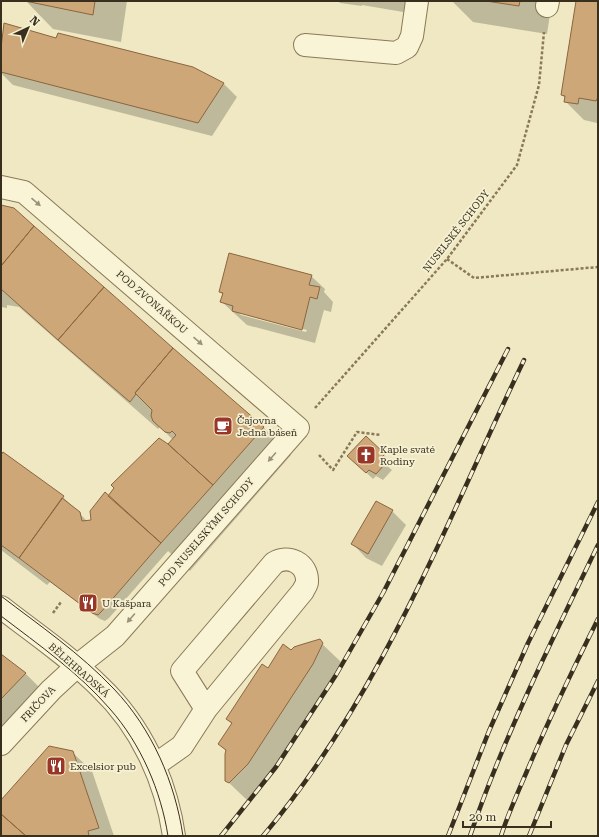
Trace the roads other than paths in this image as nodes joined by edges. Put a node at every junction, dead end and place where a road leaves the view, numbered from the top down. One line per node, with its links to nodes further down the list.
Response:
1 (417, 1): 2 (street)
2 (305, 45)
3 (1, 187): 4 (street, POD ZVONAŘKOU, one-way to 4)
4 (298, 428): 6 (street, POD NUSELSKÝMI SCHODY, one-way to 6)
5 (1, 607): 6 (street, BĚLEHRADSKÁ)
6 (77, 666): 8 (street, FRIČOVA); 9 (street, BĚLEHRADSKÁ)
7 (206, 709): 7 (street); 9 (street)
8 (1, 744)
9 (155, 765): 10 (street, BĚLEHRADSKÁ)
10 (174, 836)

